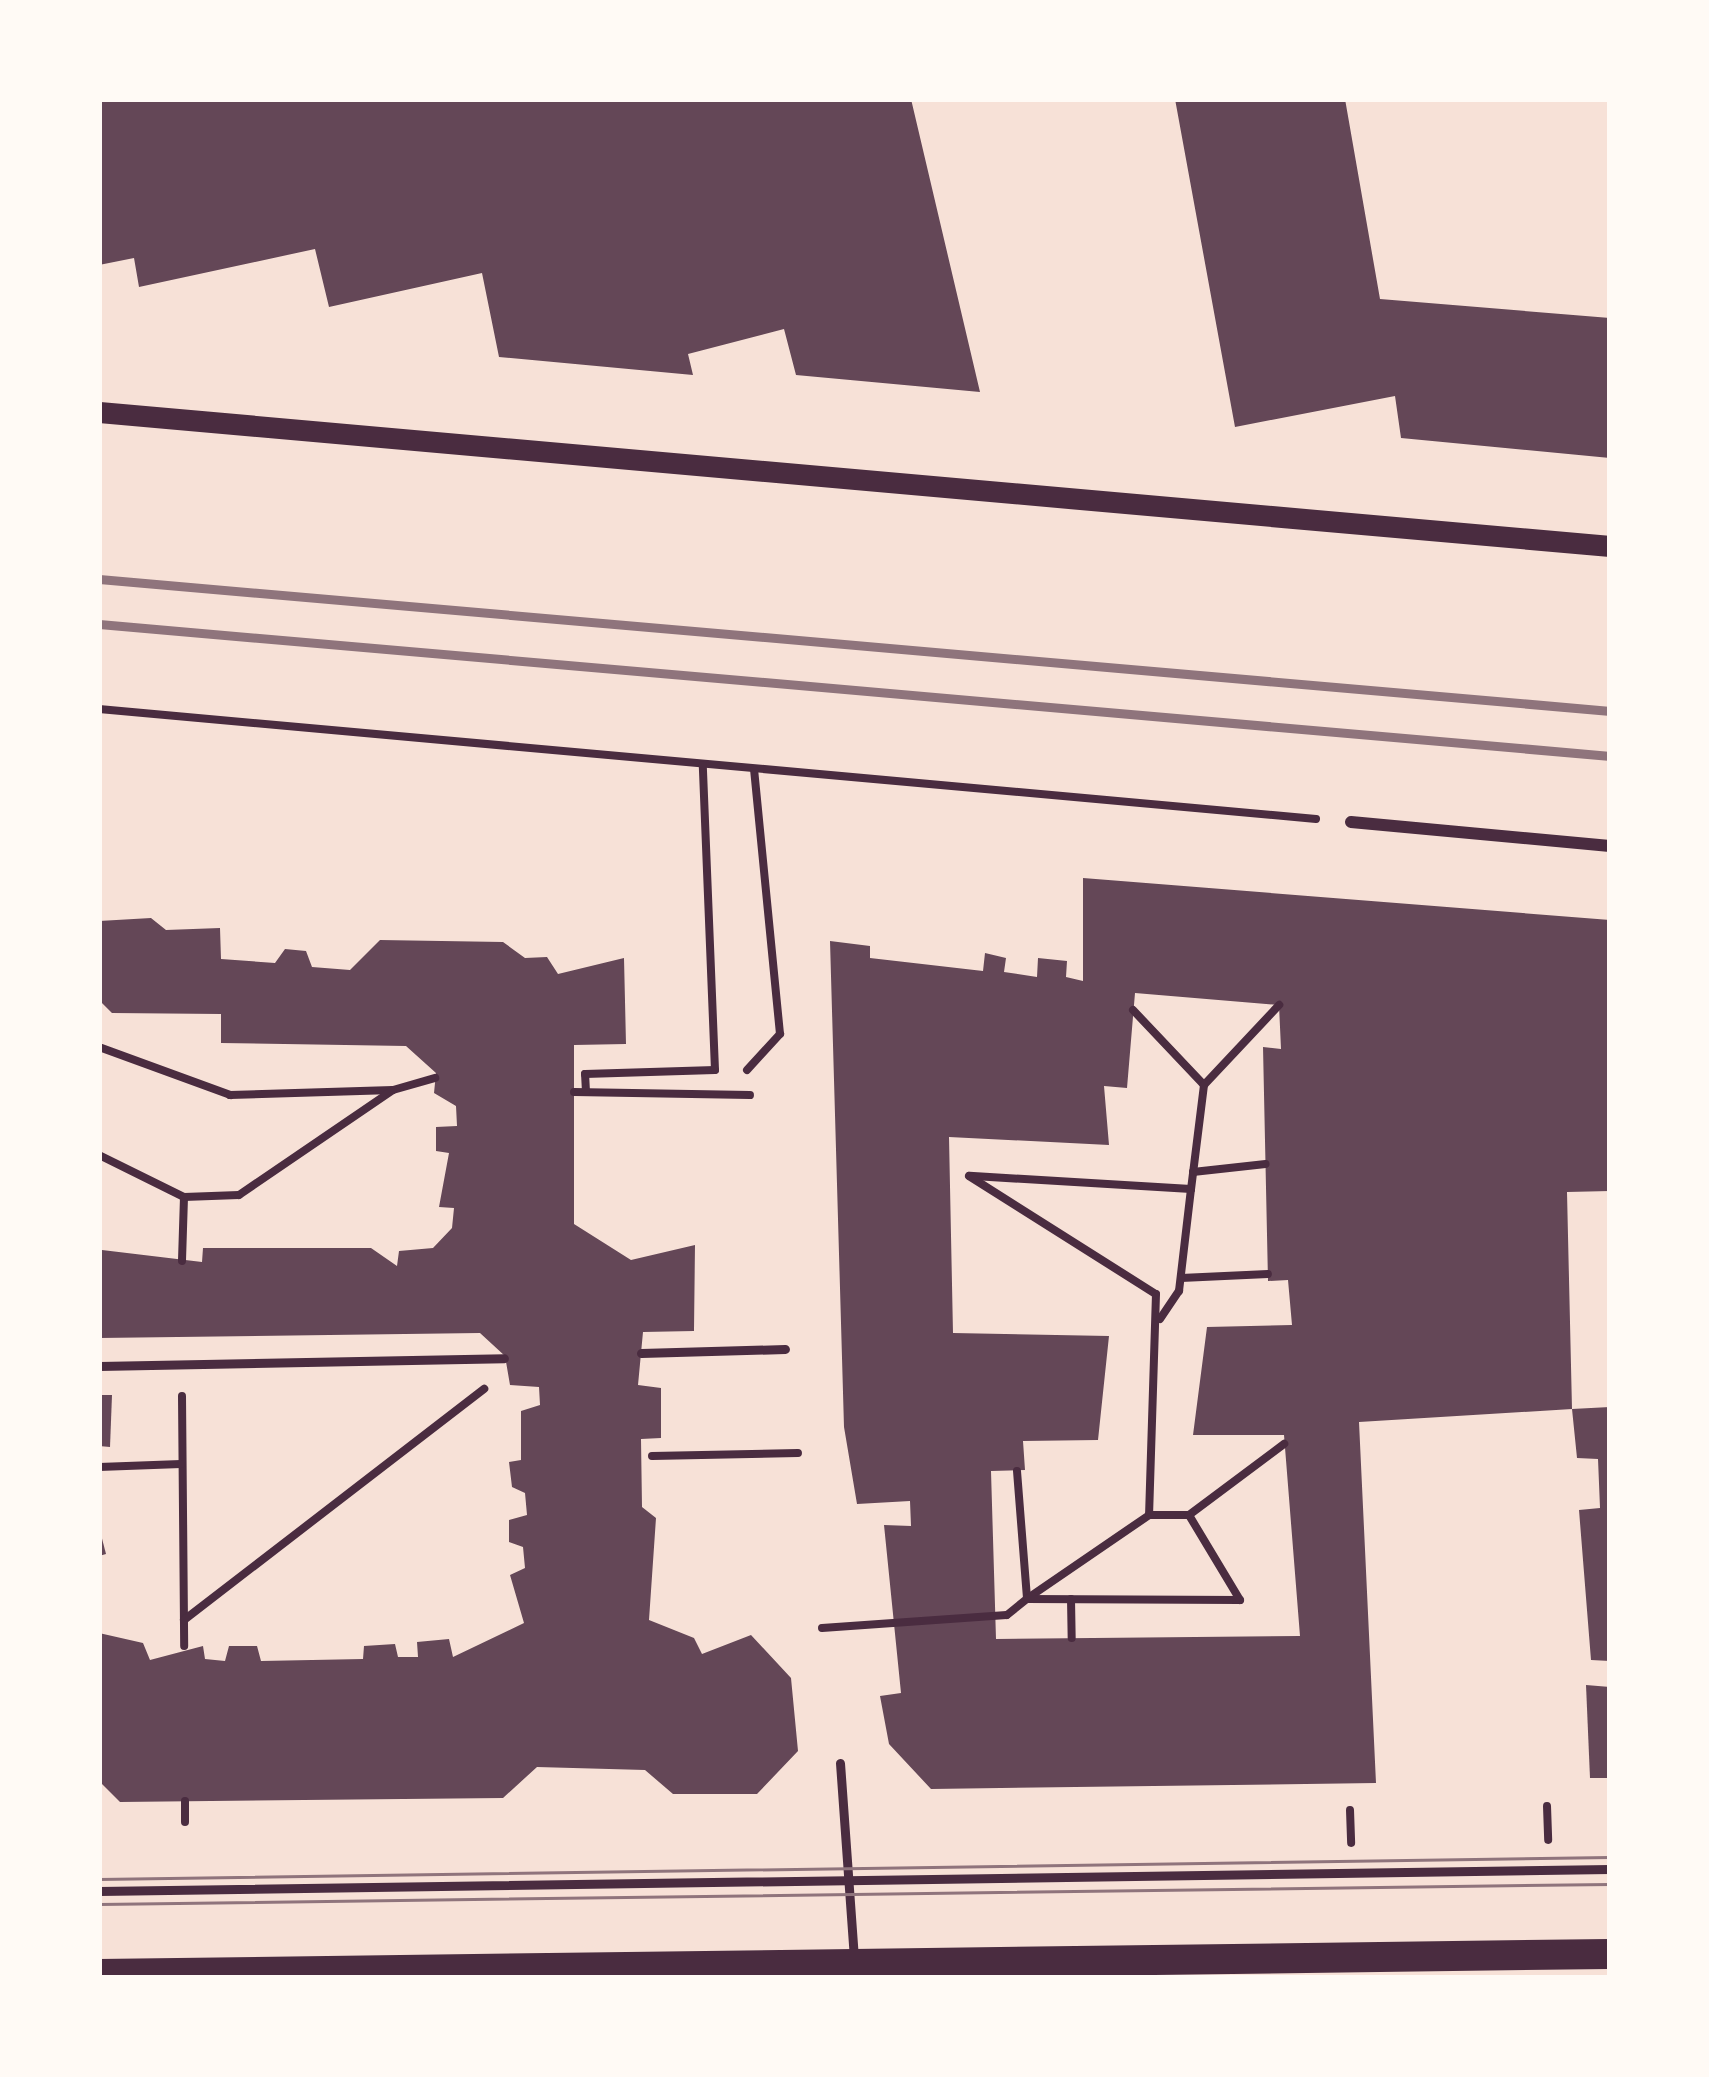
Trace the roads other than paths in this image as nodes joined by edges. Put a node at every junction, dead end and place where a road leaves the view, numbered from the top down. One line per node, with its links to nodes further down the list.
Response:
1 (99, 412): 2 (street)
2 (1610, 546)
3 (1352, 823): 4 (street)
4 (1610, 846)
5 (785, 1349): 6 (lane)
6 (641, 1353)
7 (504, 1358): 8 (lane)
8 (99, 1366)
9 (840, 1763): 11 (lane)
10 (1610, 1869): 11 (lane)
11 (848, 1882): 12 (lane); 15 (lane)
12 (99, 1891)
13 (1610, 1954): 14 (main road)
14 (1423, 1969): 15 (main road)
15 (855, 1970): 16 (main road)
16 (99, 1974)

